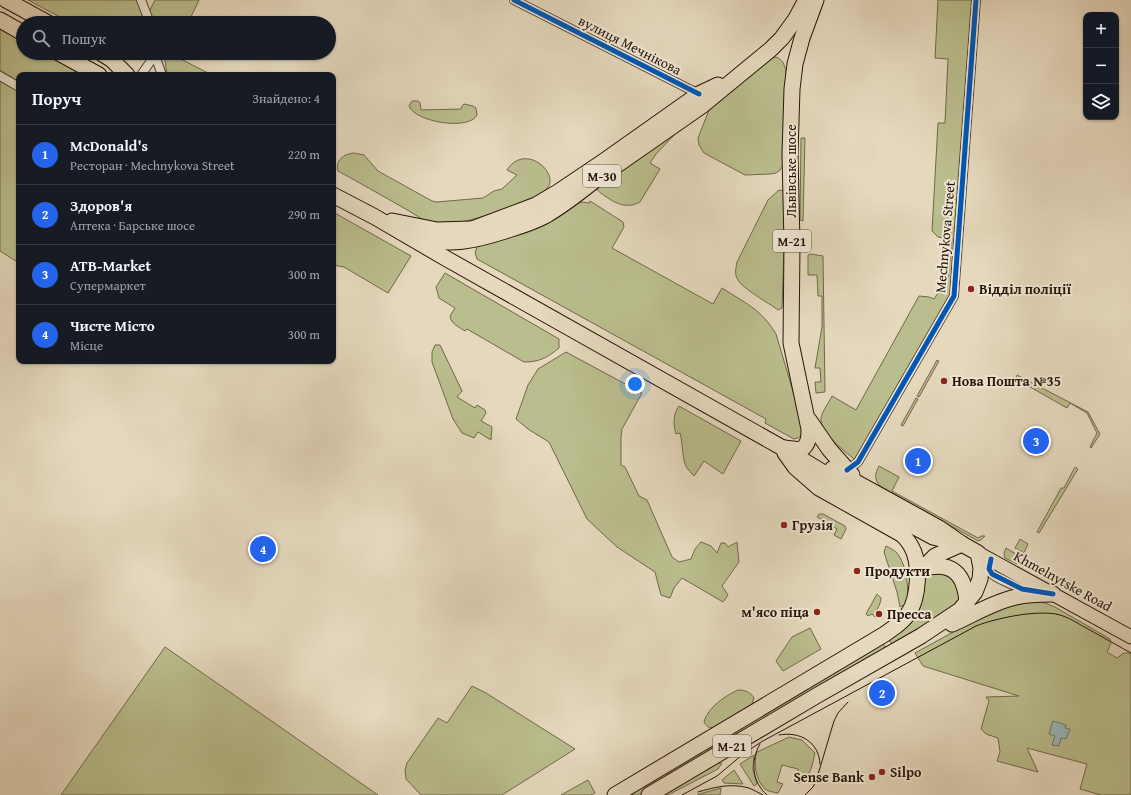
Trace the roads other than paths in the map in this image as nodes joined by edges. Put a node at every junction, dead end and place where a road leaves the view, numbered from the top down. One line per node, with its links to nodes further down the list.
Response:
1 (6, 0): 7 (highway)
2 (141, 0): 8 (street)
3 (514, 0): 22 (street, вулиця Мечнікова)
4 (806, 0): 20 (highway)
5 (816, 0): 29 (highway, Львівське шосе / М-21)
6 (976, 0): 31 (street, Mechnykova Street)
7 (35, 16)
8 (147, 16)
9 (0, 20): 10 (highway)
10 (16, 29)
11 (72, 60): 15 (highway)
12 (112, 60): 16 (highway)
13 (151, 60): 17 (street)
14 (157, 60): 18 (street)
15 (94, 72)
16 (124, 72)
17 (143, 72)
18 (161, 72)
19 (0, 76): 21 (street)
20 (736, 78): 22 (highway); 27 (highway, М-30)
21 (16, 84)
22 (696, 92): 25 (highway)
23 (336, 196): 24 (highway, М-30)
24 (375, 216): 25 (highway, М-30); 26 (highway, М-30)
25 (476, 228): 27 (highway)
26 (407, 235): 27 (highway, М-30); 28 (highway)
27 (453, 242): 28 (highway)
28 (447, 259): 30 (highway, М-21)
29 (807, 416): 30 (highway); 31 (highway, М-21)
30 (782, 447): 32 (highway, М-21); 33 (highway); 35 (highway, М-21)
31 (847, 470): 32 (highway, М-21)
32 (865, 488): 33 (highway, М-21)
33 (962, 544): 34 (highway, М-21); 35 (highway)
34 (984, 556): 36 (main road, Khmelnytske Road); 37 (highway, М-21)
35 (920, 574): 37 (highway); 40 (highway, М-21)
36 (1053, 594): 38 (highway); 39 (main road, Khmelnytske Road)
37 (966, 603): 38 (highway, М-21)
38 (921, 636): 41 (highway, М-21)
39 (1131, 637)
40 (615, 795)
41 (649, 795)

